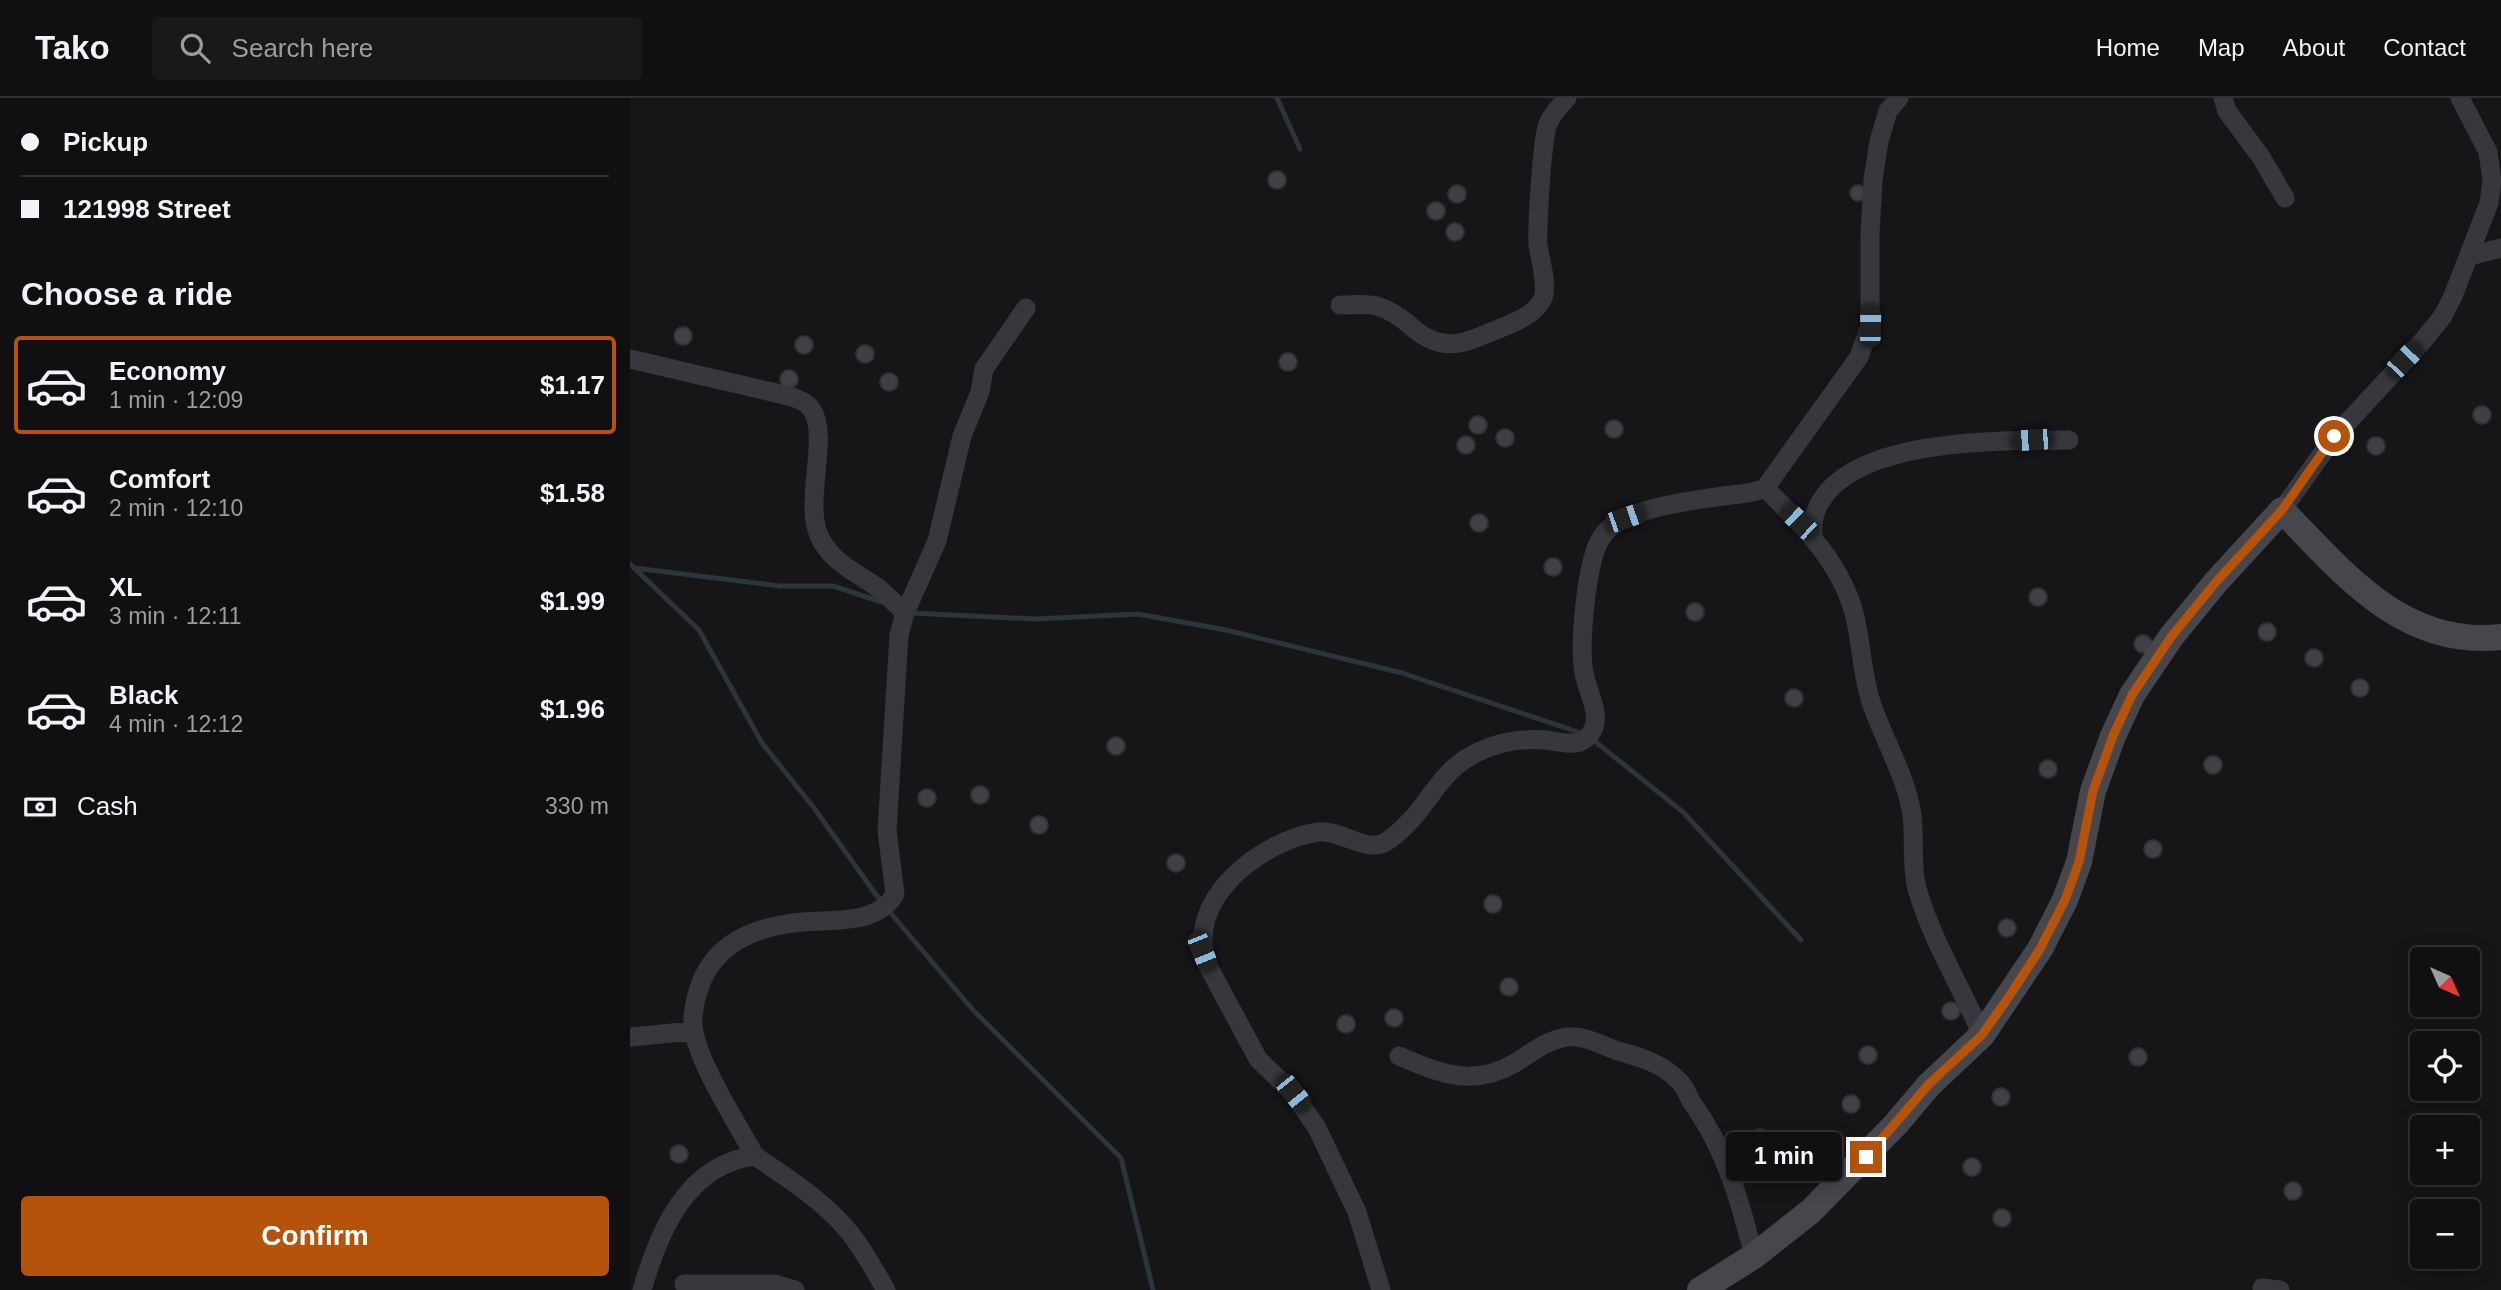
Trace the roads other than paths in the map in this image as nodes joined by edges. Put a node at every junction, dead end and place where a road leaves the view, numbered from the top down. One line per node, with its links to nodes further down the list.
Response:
1 (1567, 98): 8 (street)
2 (1899, 98): 12 (street)
3 (2222, 98): 5 (street)
4 (2460, 98): 7 (street)
5 (2285, 198)
6 (2501, 248): 7 (street)
7 (2470, 256): 13 (street)
8 (1340, 305)
9 (1026, 308): 15 (street)
10 (630, 359): 15 (street)
11 (2069, 440): 14 (street)
12 (1765, 488): 14 (street); 27 (street)
13 (2282, 510): 16 (street); 18 (street)
14 (1813, 538): 18 (street)
15 (905, 613): 17 (street)
16 (2501, 637)
17 (693, 1031): 19 (street); 21 (street)
18 (1982, 1035): 22 (street)
19 (630, 1037)
20 (1399, 1056): 22 (street)
21 (755, 1156): 24 (street); 26 (street)
22 (1754, 1256): 28 (street)
23 (684, 1284): 25 (street)
24 (642, 1290)
25 (795, 1290)
26 (886, 1290)
27 (1381, 1290)
28 (1700, 1290)

